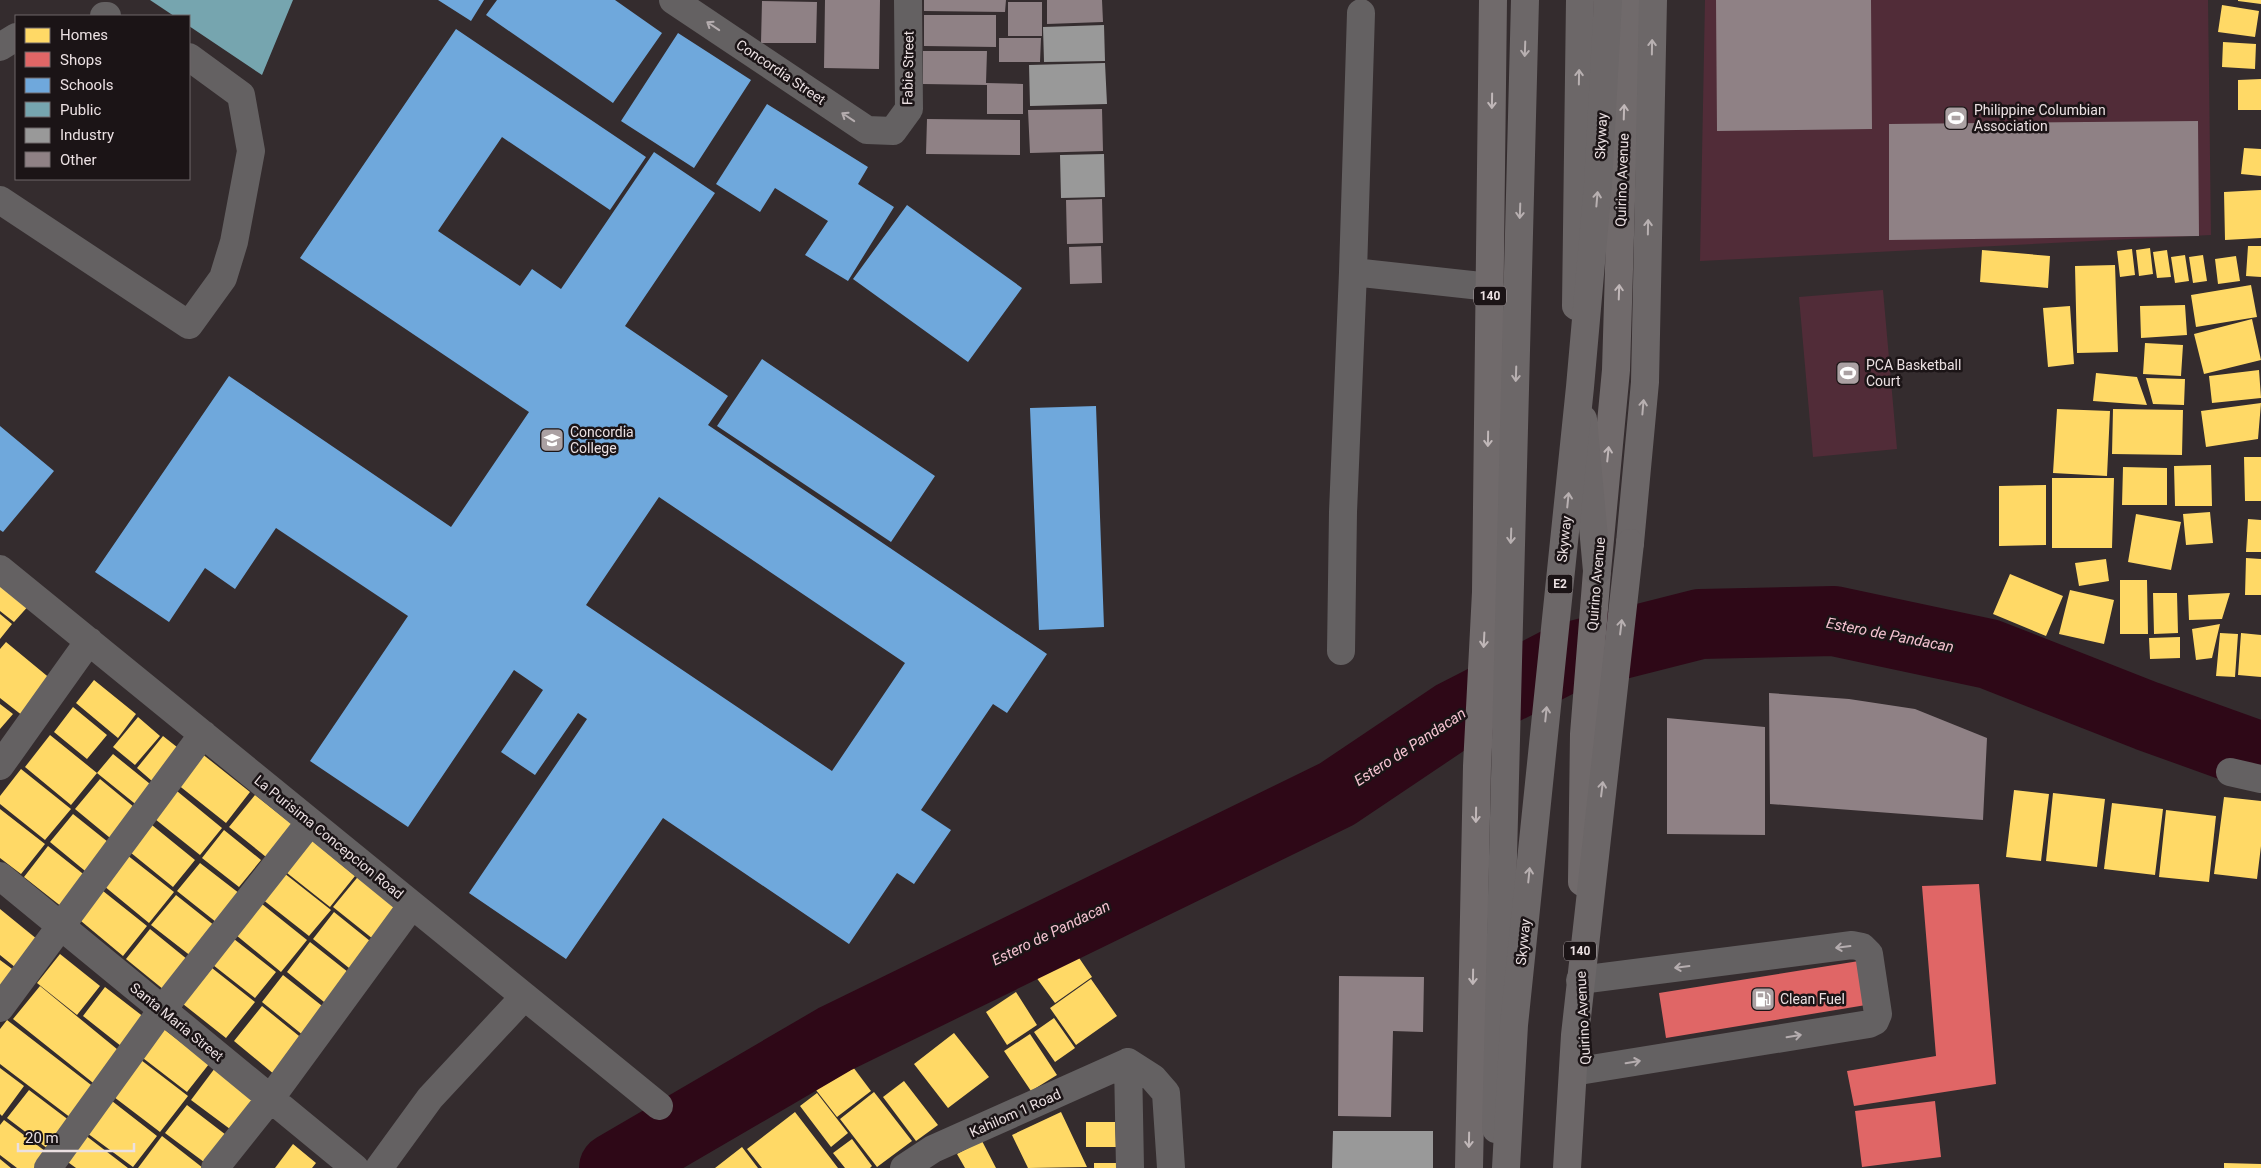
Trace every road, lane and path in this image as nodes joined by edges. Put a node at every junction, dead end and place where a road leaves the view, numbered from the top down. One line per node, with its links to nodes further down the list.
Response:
1 (673, 0): 13 (street, Concordia Street, one-way to 1)
2 (908, 0): 13 (street, Fabie Street)
3 (1493, 0): 16 (main road, 140, one-way to 16)
4 (1525, 0): 23 (highway, Skyway, one-way to 23)
5 (1580, 0): 18 (highway, one-way to 5)
6 (1608, 0): 47 (highway, Skyway / E2, one-way to 6, bridge)
7 (1627, 0): 18 (main road, Quirino Avenue / 140, one-way to 7)
8 (1653, 0): 49 (highway, one-way to 8, bridge)
9 (1361, 13): 15 (street)
10 (15, 39): 11 (street)
11 (0, 47)
12 (190, 58): 14 (street)
13 (892, 131)
14 (0, 200)
15 (1353, 272): 16 (street); 20 (street)
16 (1490, 287): 45 (main road, 140, one-way to 45)
17 (0, 569): 19 (street, La Purisima Concepcion Road)
18 (1597, 572): 30 (main road, Quirino Avenue / 140)
19 (89, 641): 21 (street, La Purisima Concepcion Road); 22 (street)
20 (1341, 651)
21 (203, 734): 26 (street, La Purisima Concepcion Road); 29 (street)
22 (0, 766)
23 (1505, 767): 46 (highway, Skyway); 48 (highway, bridge)
24 (2230, 772): 25 (street)
25 (2261, 779)
26 (310, 822): 28 (street, La Purisima Concepcion Road); 33 (street)
27 (0, 876): 29 (street, Santa Maria Street)
28 (412, 905): 31 (street, La Purisima Concepcion Road); 36 (street)
29 (61, 927): 32 (street); 33 (street, Santa Maria Street)
30 (1580, 980): 35 (main road, Quirino Avenue / 140); 35 (street, one-way to 30)
31 (524, 997): 37 (street, La Purisima Concepcion Road); 41 (street)
32 (0, 1008)
33 (162, 1010): 36 (street, Santa Maria Street); 38 (street)
34 (1128, 1062): 42 (street, Kahilom 1 Road); 43 (street); 44 (street)
35 (1585, 1070): 50 (main road, Quirino Avenue / 140)
36 (270, 1099): 39 (street); 40 (street, Santa Maria Street)
37 (658, 1106)
38 (48, 1168)
39 (215, 1168)
40 (355, 1168)
41 (379, 1168)
42 (904, 1168)
43 (1130, 1168)
44 (1171, 1168)
45 (1468, 1168)
46 (1495, 1168)
47 (1506, 1168)
48 (1515, 1168)
49 (1567, 1168)
50 (1578, 1168)

